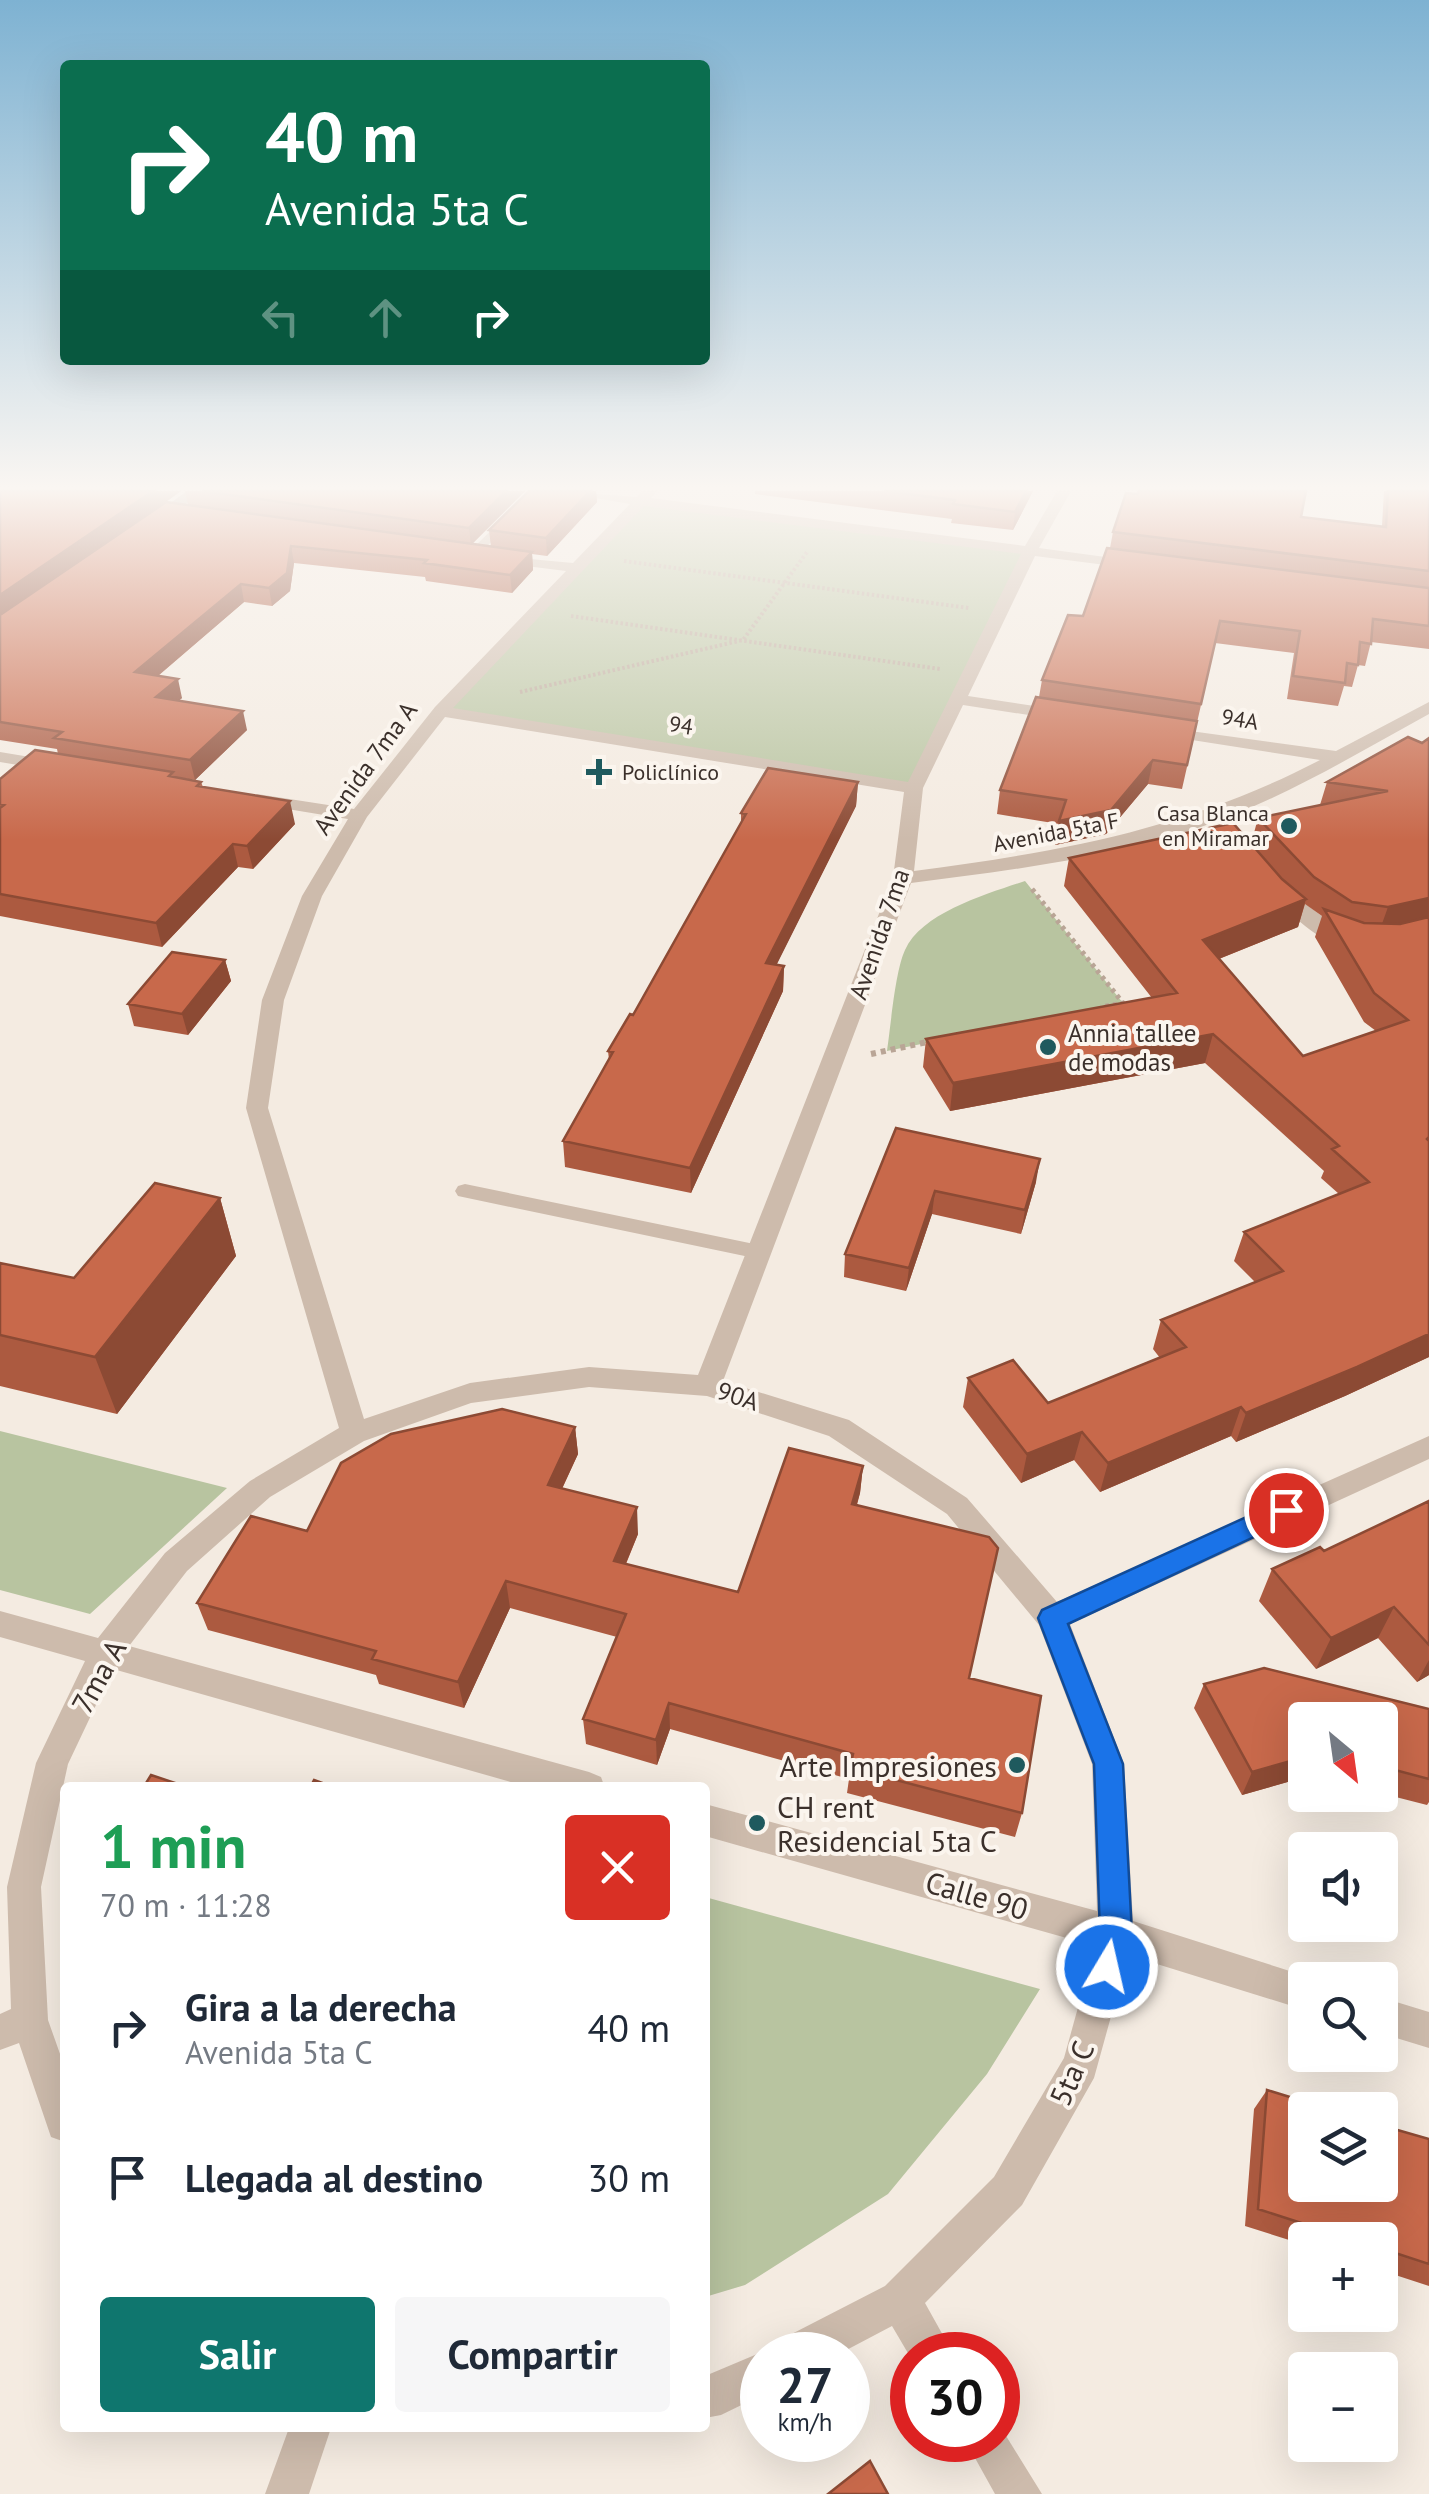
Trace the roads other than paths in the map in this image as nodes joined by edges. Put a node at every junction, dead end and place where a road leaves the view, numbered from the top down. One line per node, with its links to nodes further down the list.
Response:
1 (538, 607): 5 (street, Avenida 7ma A)
2 (1002, 607): 3 (street, Avenida 7ma)
3 (958, 699): 6 (street); 11 (street, Avenida 7ma)
4 (1429, 708): 9 (street, Avenida 5ta F)
5 (441, 711): 11 (street, 94); 13 (street, Avenida 7ma A)
6 (1071, 716)
7 (1147, 728): 9 (street, 94A)
8 (0, 757): 10 (street)
9 (1337, 757): 15 (street, Avenida 5ta F)
10 (75, 769)
11 (914, 788): 15 (street, Avenida 7ma)
12 (237, 796): 13 (street)
13 (358, 816): 20 (street, Avenida 7ma A)
14 (1263, 872): 16 (street)
15 (903, 878): 18 (street, Avenida 7ma)
16 (1355, 944)
17 (465, 1191): 18 (lane)
18 (759, 1252): 19 (street, Avenida 7ma)
19 (707, 1386): 20 (street, 90A); 22 (street, 90A)
20 (354, 1433): 24 (street, 7ma A)
21 (1429, 1448): 22 (street)
22 (1052, 1618): 27 (street, 5ta C)
23 (0, 1624): 24 (street)
24 (106, 1653): 25 (street); 30 (street, 7ma A)
25 (568, 1782)
26 (710, 1821): 27 (street, Calle 90)
27 (1116, 1934): 28 (street, Calle 90); 33 (street, 5ta C)
28 (1288, 1987)
29 (1398, 2021): 31 (street)
30 (15, 2026): 32 (street, 7ma A)
31 (1429, 2030)
32 (60, 2113)
33 (899, 2300): 34 (street, 5ta C); 35 (street)
34 (839, 2332)
35 (919, 2332)
36 (740, 2384): 37 (street)
37 (710, 2396)
38 (309, 2432): 40 (street)
39 (1000, 2462): 41 (street)
40 (287, 2494)
41 (1020, 2494)

